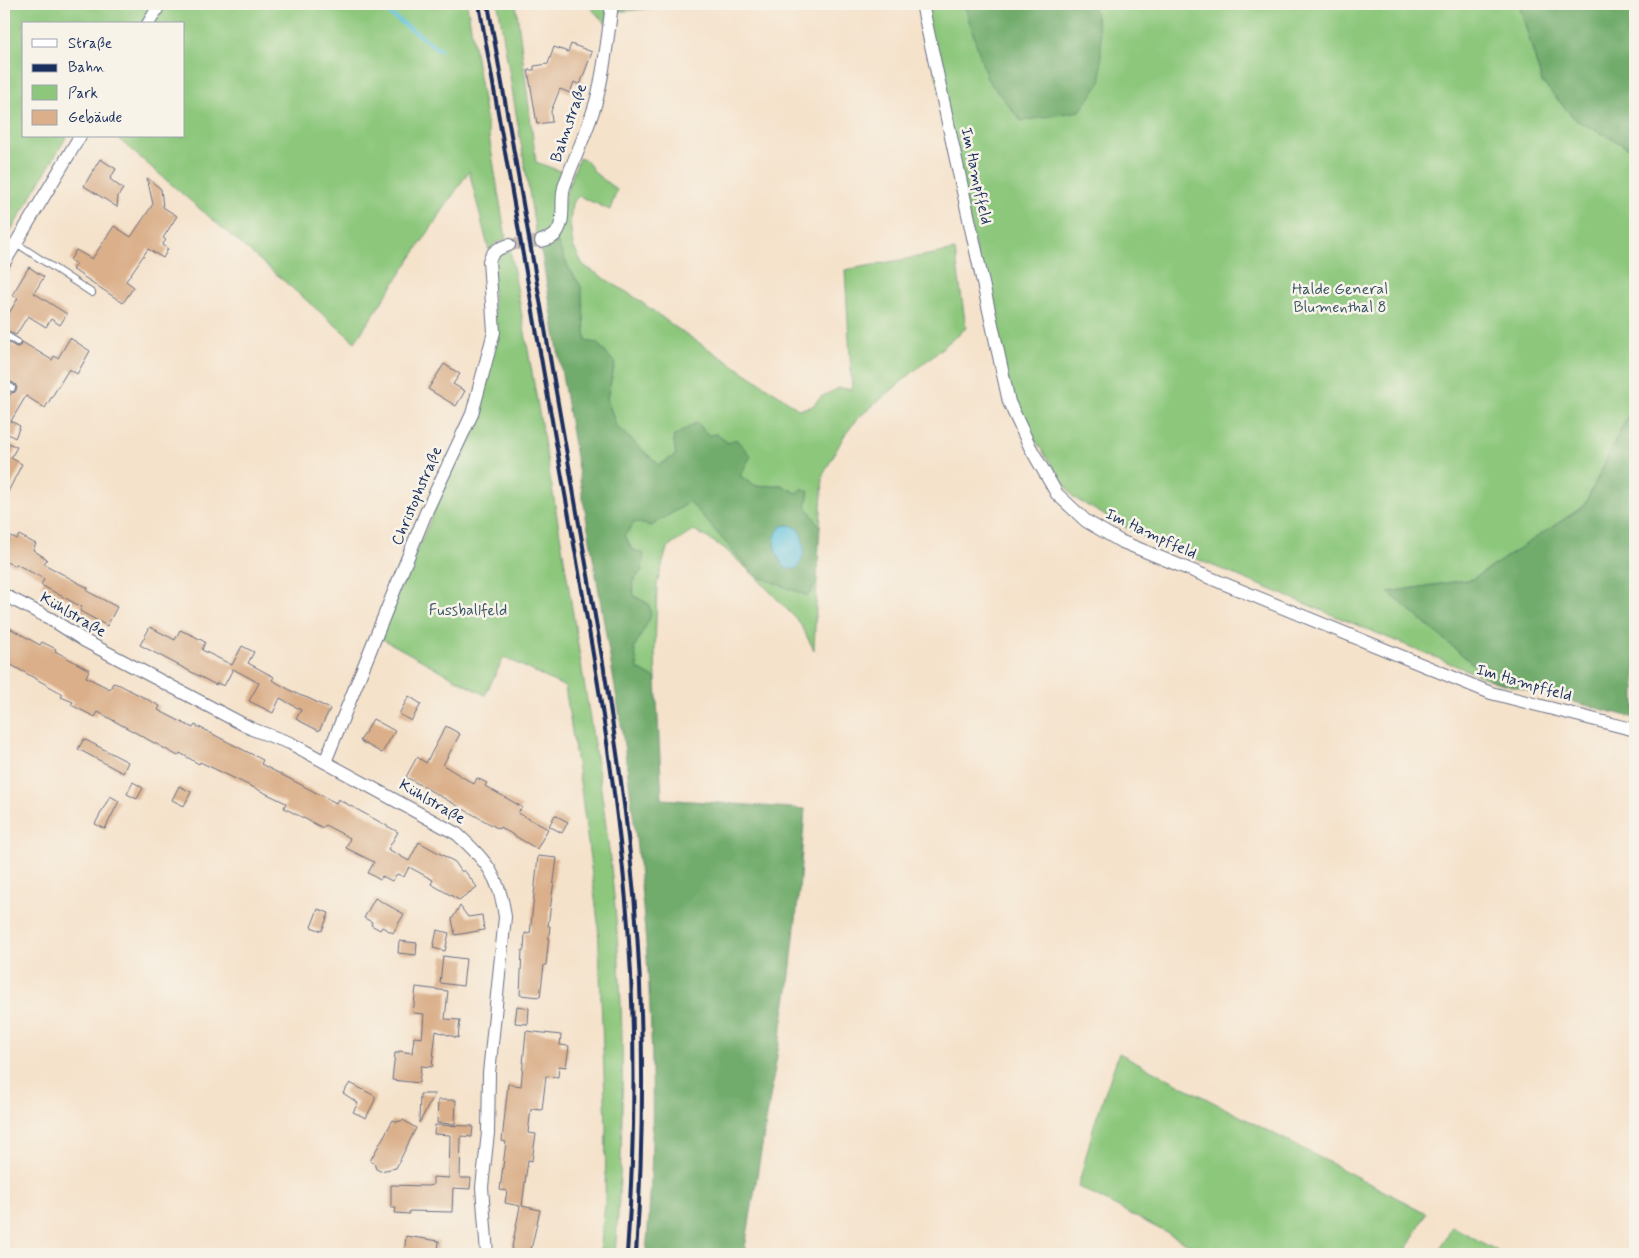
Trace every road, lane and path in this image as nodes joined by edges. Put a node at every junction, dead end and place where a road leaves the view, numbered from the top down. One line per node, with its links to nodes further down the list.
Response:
1 (160, 4): 4 (street)
2 (612, 4): 6 (street, Bahnstraße)
3 (922, 4): 16 (street, Im Hampffeld)
4 (149, 22)
5 (79, 138): 7 (street)
6 (541, 241)
7 (16, 243): 9 (street); 10 (lane)
8 (509, 245): 17 (street, Christophstraße)
9 (4, 263)
10 (92, 293)
11 (4, 334): 12 (lane)
12 (17, 342)
13 (4, 383): 14 (lane)
14 (12, 388)
15 (4, 595): 17 (street, Kühlstraße)
16 (1635, 730)
17 (325, 762): 18 (street, Kühlstraße)
18 (486, 1254)

